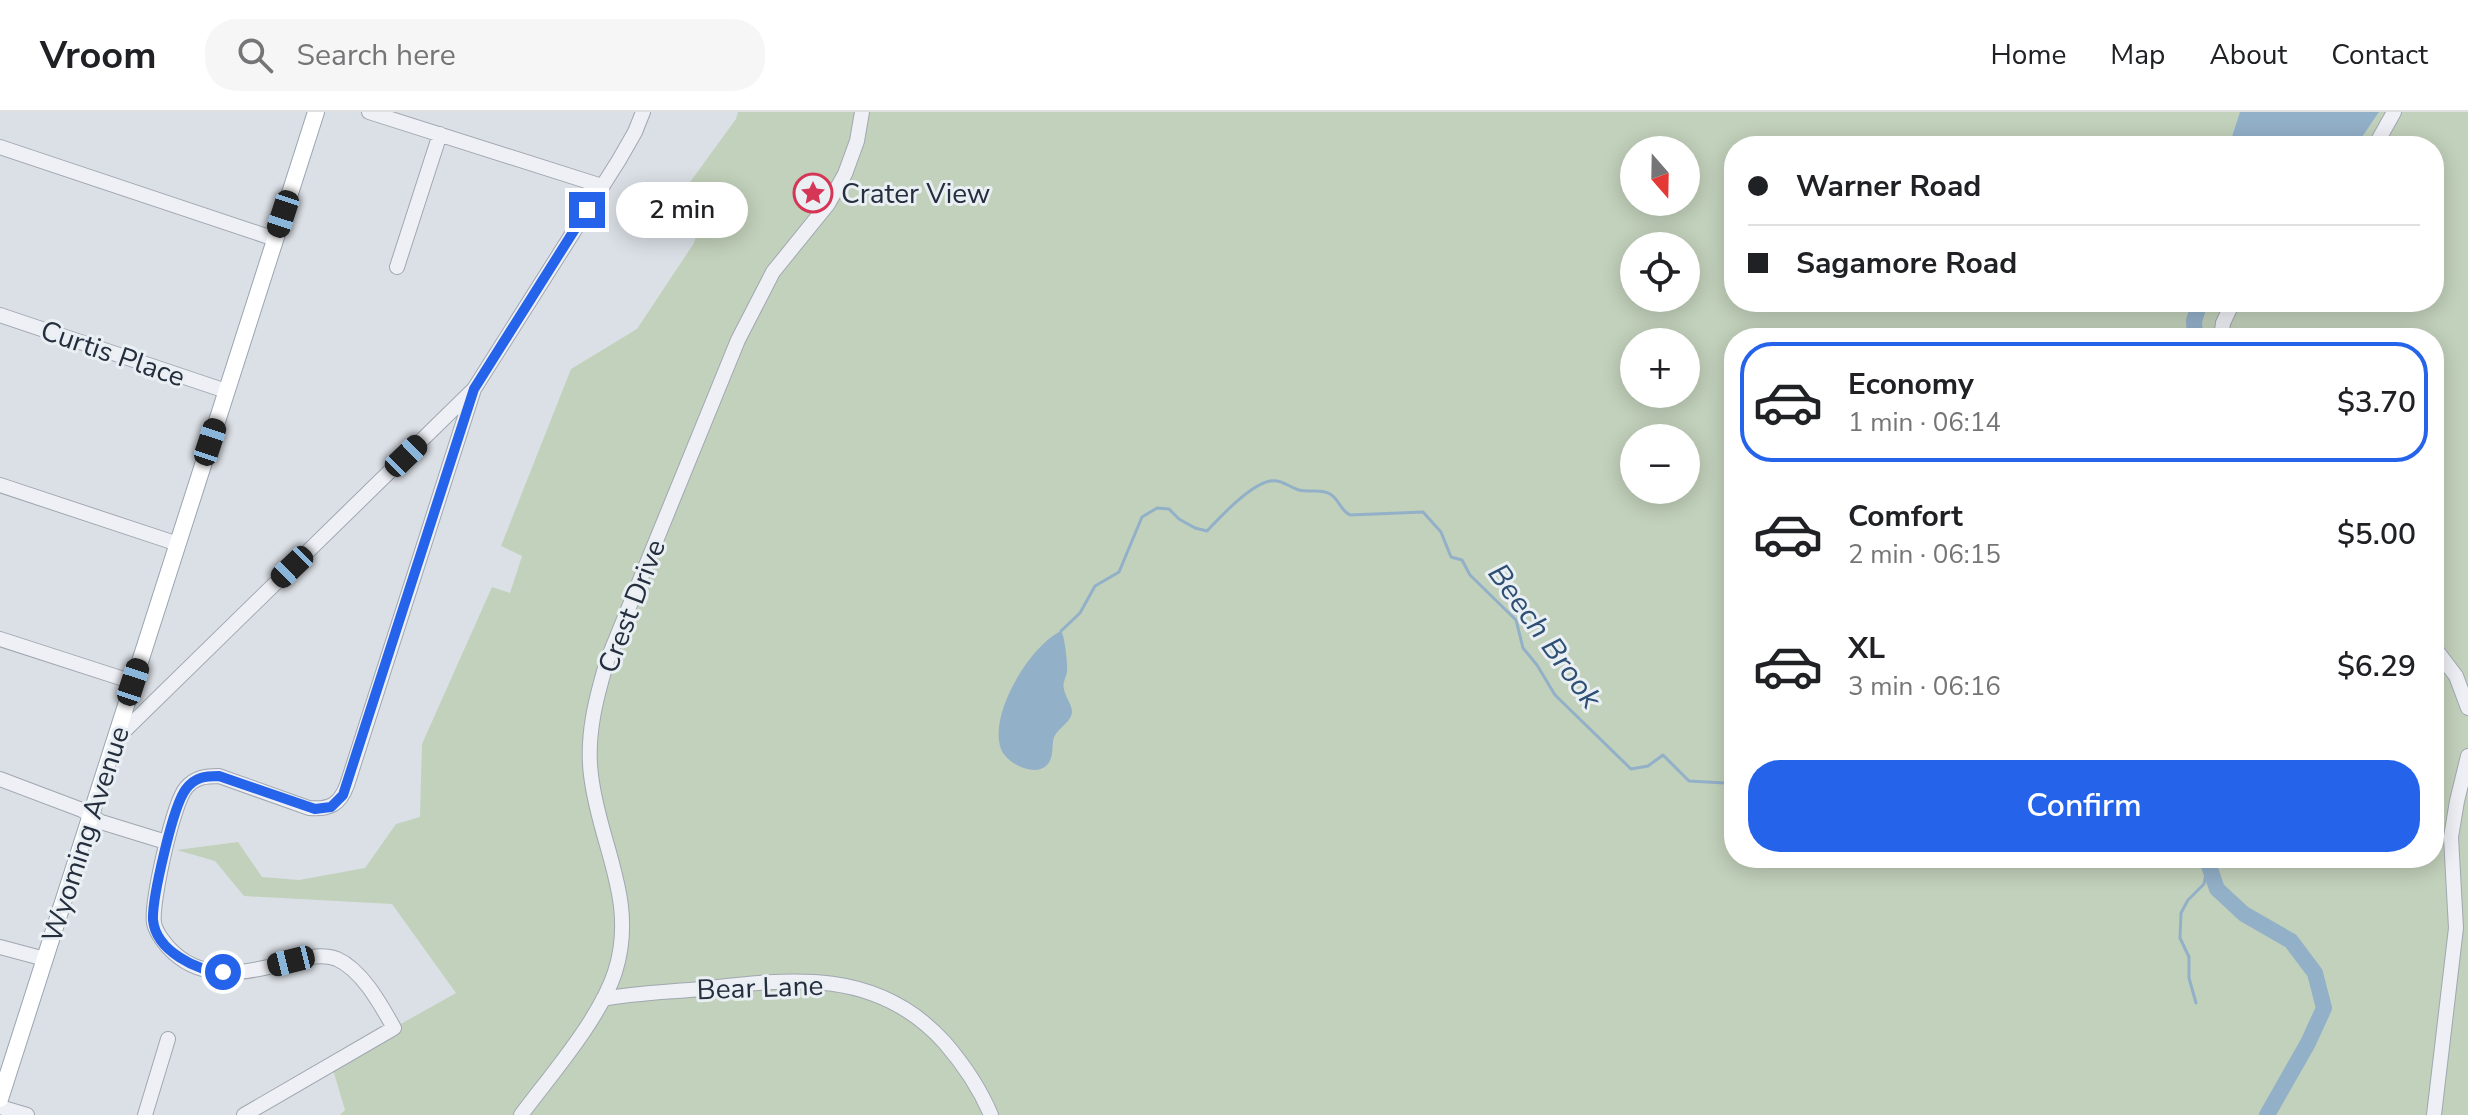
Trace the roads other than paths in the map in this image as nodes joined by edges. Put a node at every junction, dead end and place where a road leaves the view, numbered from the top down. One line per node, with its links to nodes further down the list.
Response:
1 (316, 112): 10 (main road, Wyoming Avenue)
2 (369, 112): 6 (street)
3 (643, 112): 9 (street)
4 (862, 112): 28 (street, Crest Drive)
5 (2394, 112): 7 (street)
6 (440, 134): 9 (street); 11 (street)
7 (2381, 136)
8 (0, 147): 10 (street)
9 (602, 186): 13 (street)
10 (275, 239): 14 (main road, Wyoming Avenue)
11 (397, 267)
12 (0, 315): 14 (street, Curtis Place)
13 (474, 389): 21 (street); 25 (street)
14 (226, 391): 16 (main road, Wyoming Avenue)
15 (0, 485): 16 (street)
16 (178, 544): 19 (main road, Wyoming Avenue)
17 (0, 639): 19 (street)
18 (2444, 660): 20 (street)
19 (133, 682): 21 (main road, Wyoming Avenue)
20 (2468, 708)
21 (115, 740): 24 (main road, Wyoming Avenue)
22 (2468, 756): 37 (street)
23 (0, 779): 24 (street)
24 (91, 816): 25 (street); 27 (main road, Wyoming Avenue)
25 (166, 842): 34 (street)
26 (0, 947): 27 (street)
27 (45, 959): 30 (main road, Wyoming Avenue)
28 (610, 998): 35 (street, Crest Drive); 36 (street, Bear Lane)
29 (168, 1039): 33 (street)
30 (0, 1099)
31 (0, 1107): 32 (street)
32 (27, 1115)
33 (145, 1115)
34 (244, 1115)
35 (521, 1115)
36 (991, 1115)
37 (2434, 1115)

